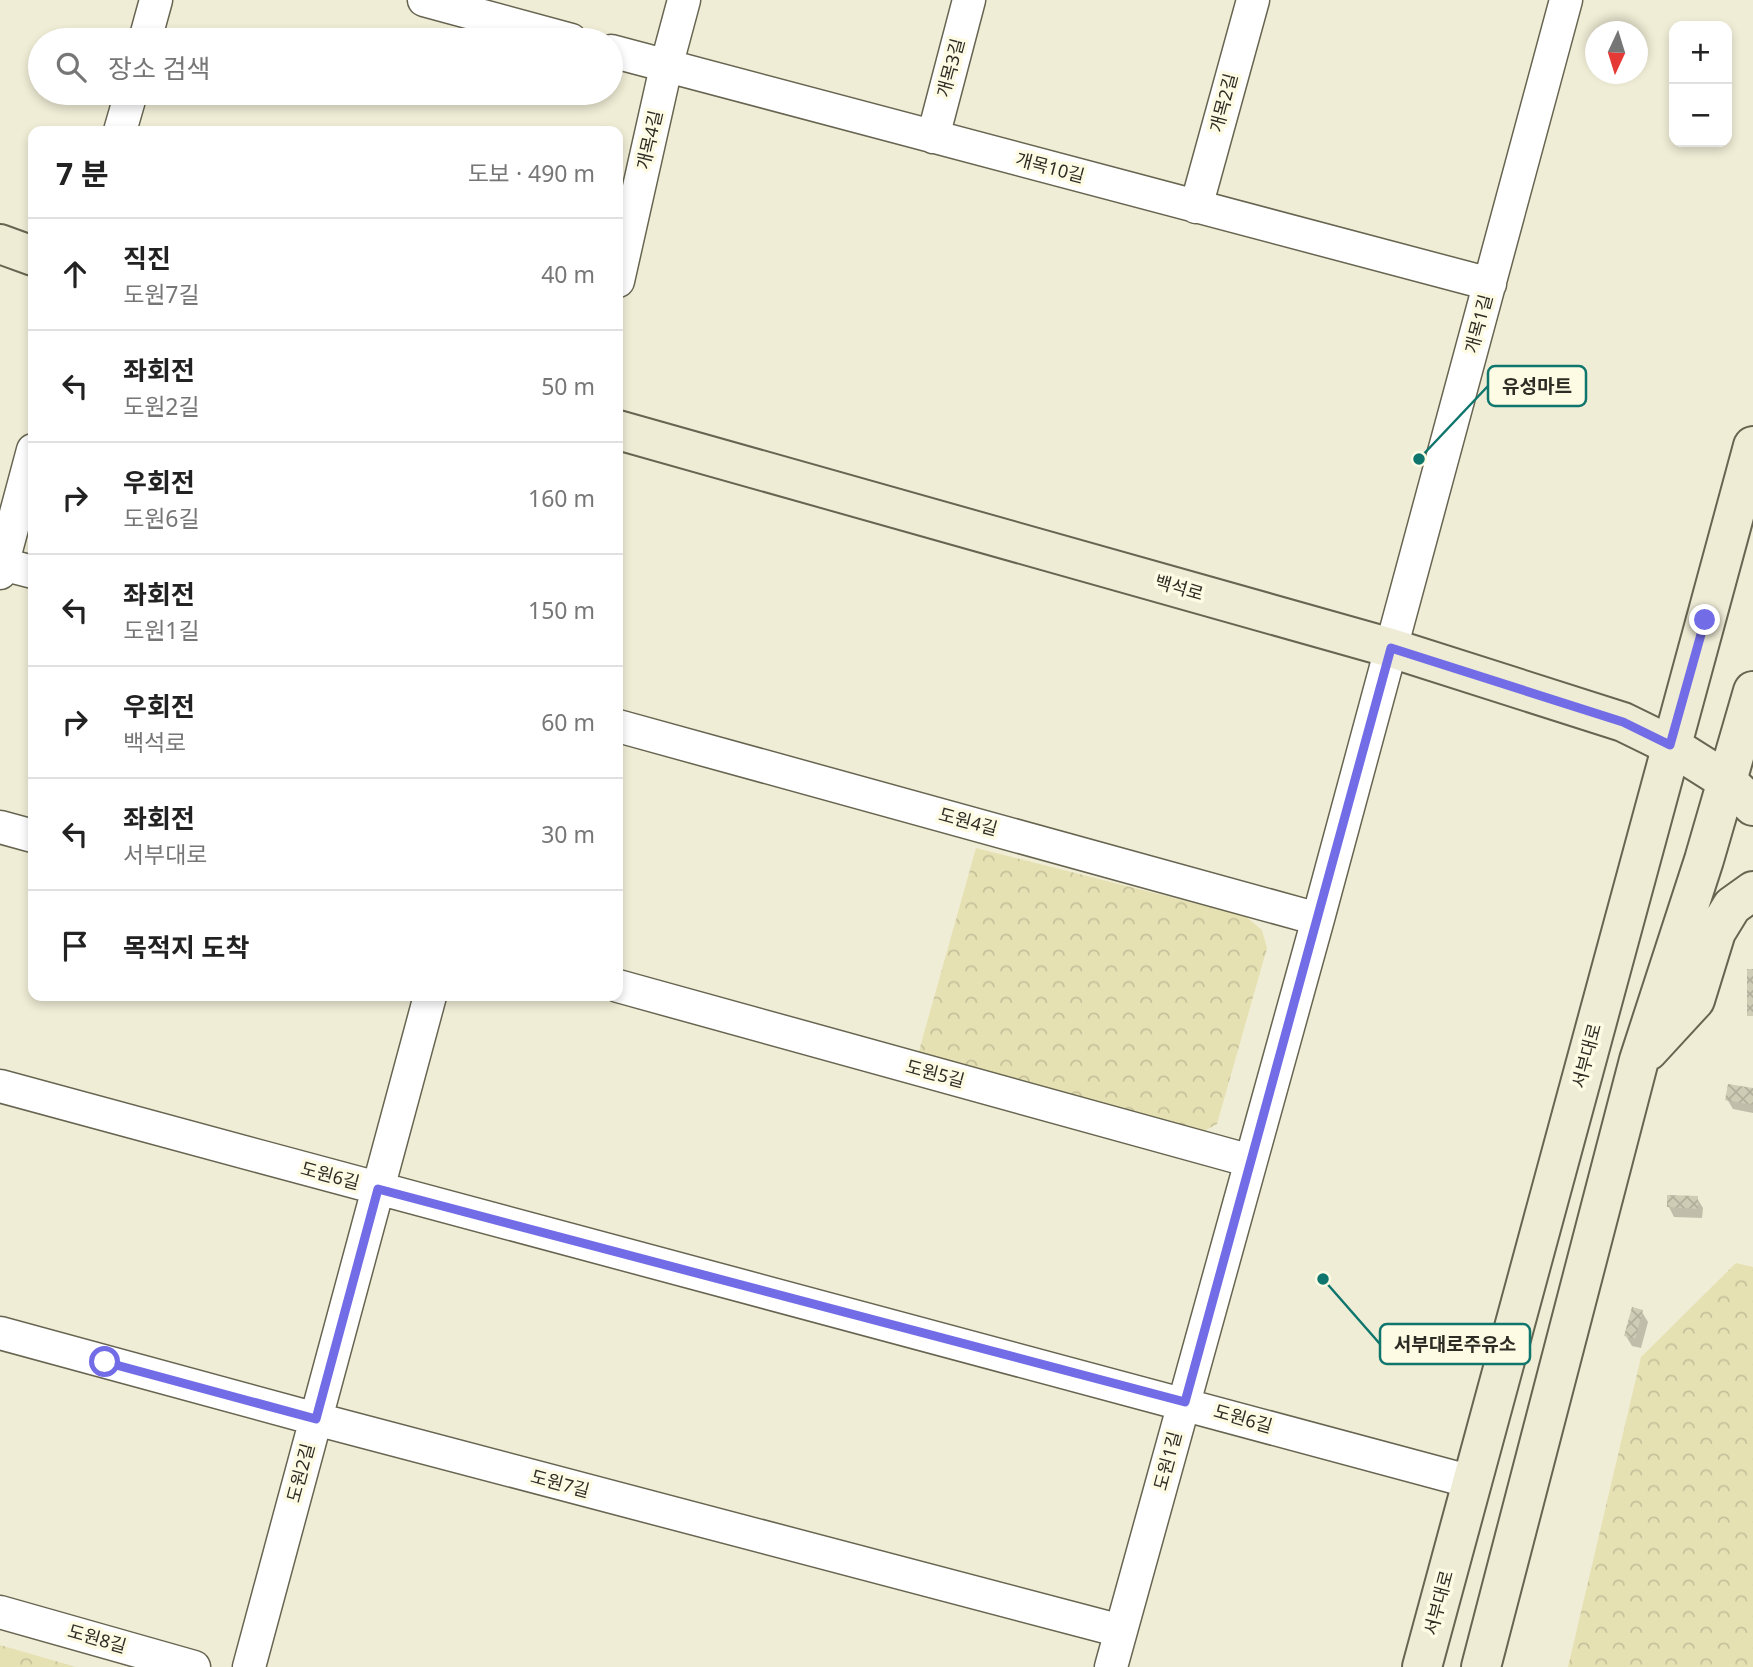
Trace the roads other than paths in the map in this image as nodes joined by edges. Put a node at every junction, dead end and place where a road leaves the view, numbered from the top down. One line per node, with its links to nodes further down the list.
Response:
1 (156, 0): 7 (street)
2 (424, 0): 8 (street)
3 (684, 0): 10 (street, 개목4길)
4 (969, 0): 13 (street, 개목3길)
5 (1253, 0): 14 (street, 개목2길)
6 (1566, 0): 18 (street, 개목1길)
7 (148, 28)
8 (527, 28)
9 (623, 54): 10 (street, 개목10길)
10 (666, 66): 13 (street, 개목10길); 17 (street, 개목4길)
11 (128, 105): 12 (street)
12 (121, 126)
13 (933, 137): 14 (street, 개목10길)
14 (1196, 207): 18 (street, 개목10길)
15 (0, 244): 16 (main road)
16 (28, 254)
17 (623, 259)
18 (1490, 284): 24 (street, 개목1길)
19 (623, 431): 24 (main road, 백석로)
20 (1753, 446): 27 (main road, 서부대로)
21 (28, 469): 22 (street)
22 (1, 569): 23 (street)
23 (28, 572)
24 (1391, 648): 27 (main road, 백석로); 32 (street, 도원1길)
25 (1753, 691): 28 (main road)
26 (623, 727): 32 (street, 도원4길)
27 (1670, 745): 28 (main road, 백석로); 42 (main road, 서부대로)
28 (1744, 792): 35 (main road)
29 (0, 827): 30 (street)
30 (28, 834)
31 (1753, 891): 35 (main road)
32 (1318, 919): 37 (street, 도원1길)
33 (623, 987): 37 (street, 도원5길)
34 (429, 1001): 38 (street, 도원2길)
35 (1639, 1060): 49 (main road)
36 (0, 1086): 38 (street, 도원6길)
37 (1251, 1161): 40 (street, 도원1길)
38 (378, 1189): 40 (street, 도원6길); 41 (street, 도원2길)
39 (0, 1333): 41 (street, 도원7길)
40 (1185, 1402): 42 (street, 도원6길); 44 (street, 도원1길)
41 (316, 1419): 44 (street, 도원7길); 46 (street, 도원2길)
42 (1472, 1482): 48 (main road, 서부대로)
43 (0, 1612): 45 (street, 도원8길)
44 (1121, 1632): 47 (street, 도원1길)
45 (194, 1667)
46 (249, 1667)
47 (1111, 1667)
48 (1422, 1667)
49 (1481, 1667)

